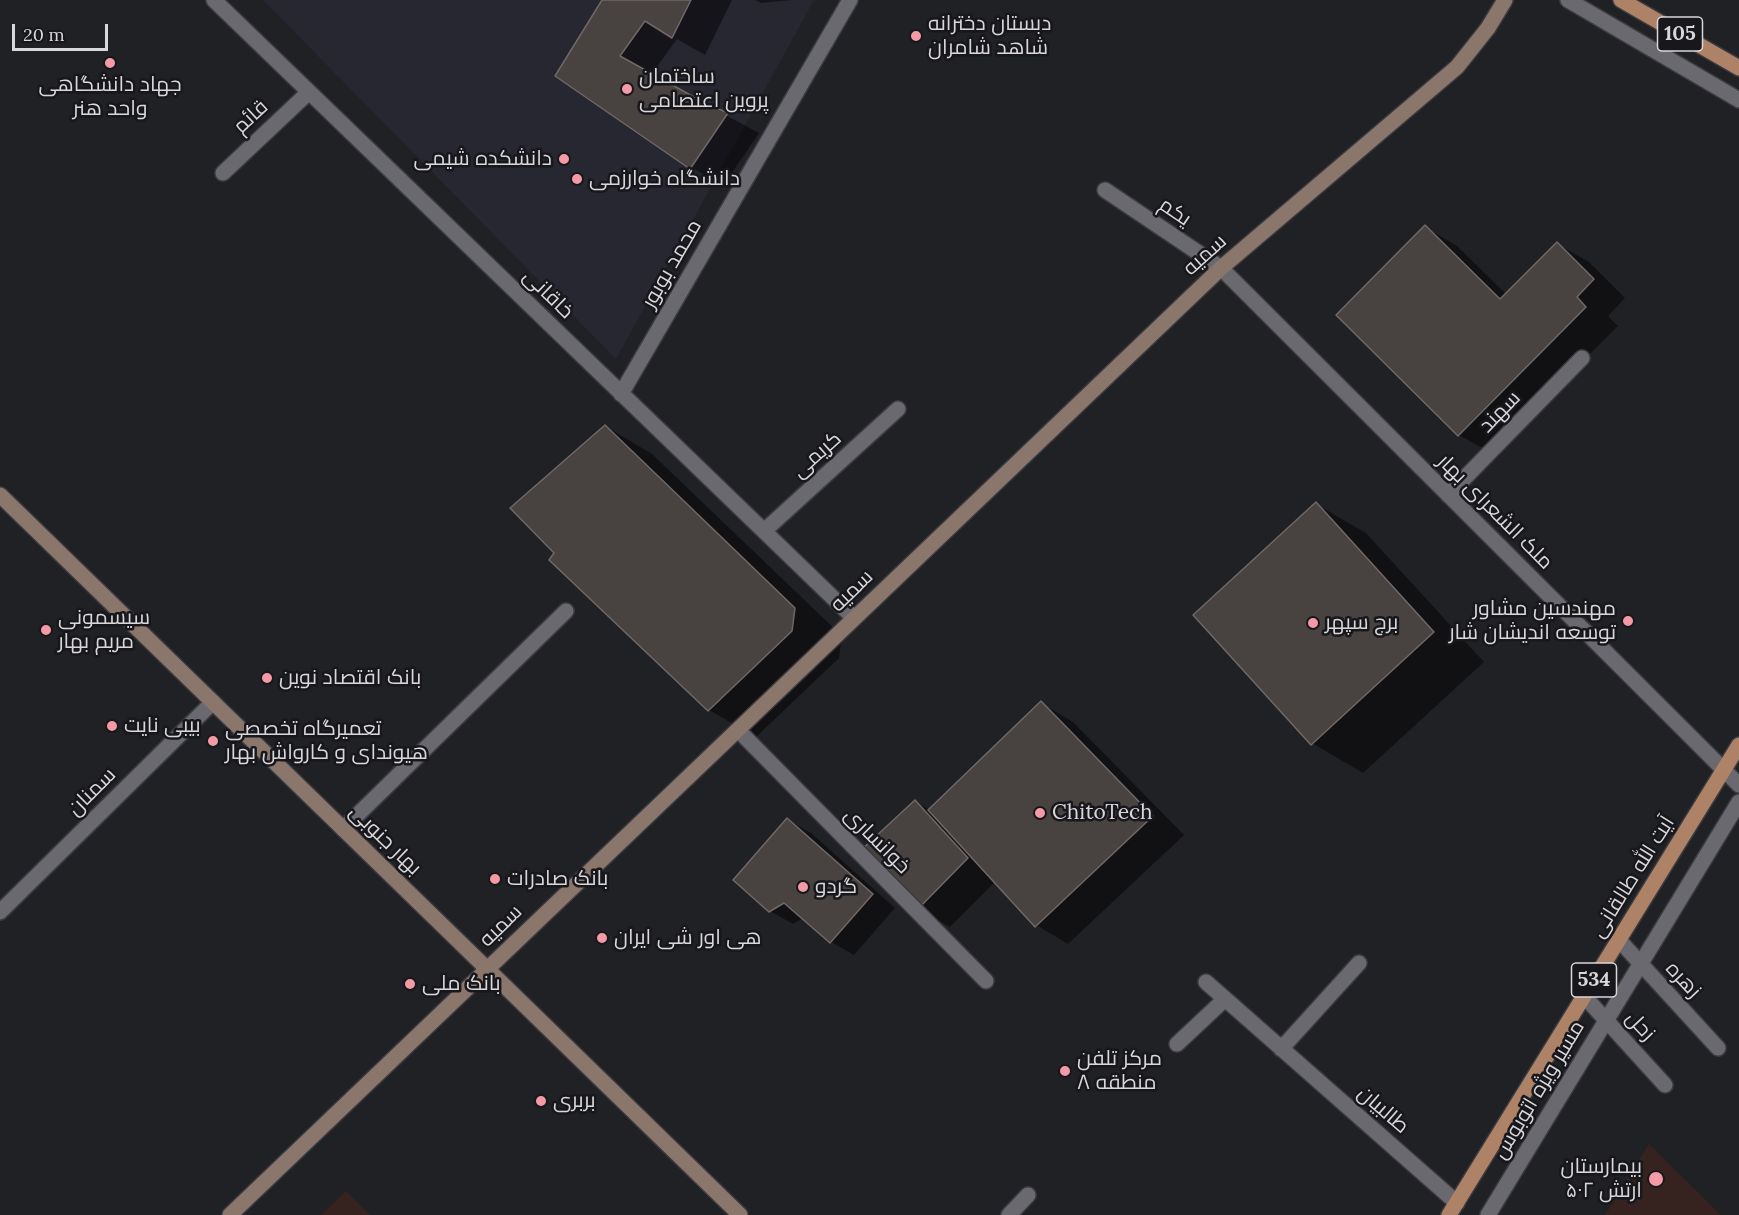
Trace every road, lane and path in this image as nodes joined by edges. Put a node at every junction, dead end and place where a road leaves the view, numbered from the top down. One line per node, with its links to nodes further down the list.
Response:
1 (214, 0): 7 (street, خاقانی)
2 (850, 0): 13 (street, محمد بوبور)
3 (1504, 0): 11 (main road, سمیه)
4 (1568, 0): 8 (street)
5 (1621, 0): 6 (main road, 105)
6 (1739, 68)
7 (309, 92): 9 (street, قائم); 13 (street, خاقانی)
8 (1739, 100)
9 (223, 173)
10 (1105, 190): 11 (street, یکم)
11 (1221, 268): 16 (street, ملک الشعرای بهار); 19 (main road, سمیه)
12 (1582, 358): 16 (street, سهند)
13 (621, 394): 17 (street, خاقانی)
14 (898, 410): 17 (street, کریمی)
15 (0, 495): 20 (main road, بهار جنوبی)
16 (1448, 495): 23 (street, ملک الشعرای بهار)
17 (764, 531): 19 (street, خاقانی)
18 (566, 611): 26 (street)
19 (854, 618): 21 (main road, سمیه)
20 (213, 702): 26 (main road, بهار جنوبی); 27 (street, سمنان)
21 (738, 730): 31 (main road, سمیه); 32 (street, خوانساری)
22 (1739, 745): 23 (main road, آیت الله طالقانی / 534)
23 (1724, 770): 24 (street, ملک الشعرای بهار); 28 (main road, آیت الله طالقانی / 534)
24 (1739, 785)
25 (1739, 802): 30 (street, مسیر ویژه اتوبوس)
26 (343, 829): 31 (main road, بهار جنوبی)
27 (0, 912)
28 (1618, 940): 30 (street, زهره); 34 (main road, آیت الله طالقانی / 534)
29 (1359, 963): 38 (street)
30 (1640, 965): 36 (street, مسیر ویژه اتوبوس); 39 (street, زهره)
31 (487, 968): 43 (main road, سمیه); 44 (main road, بهار جنوبی)
32 (986, 981)
33 (1206, 982): 35 (street, طالبیان)
34 (1584, 996): 36 (street, زحل); 42 (main road, آیت الله طالقانی / 534)
35 (1225, 999): 37 (street); 38 (street, طالبیان)
36 (1606, 1021): 40 (street, زحل); 46 (street, مسیر ویژه اتوبوس)
37 (1177, 1044)
38 (1281, 1048): 42 (street, طالبیان)
39 (1718, 1048)
40 (1665, 1085)
41 (1028, 1195): 45 (street)
42 (1453, 1209)
43 (230, 1215)
44 (740, 1215)
45 (1009, 1215)
46 (1488, 1215)

